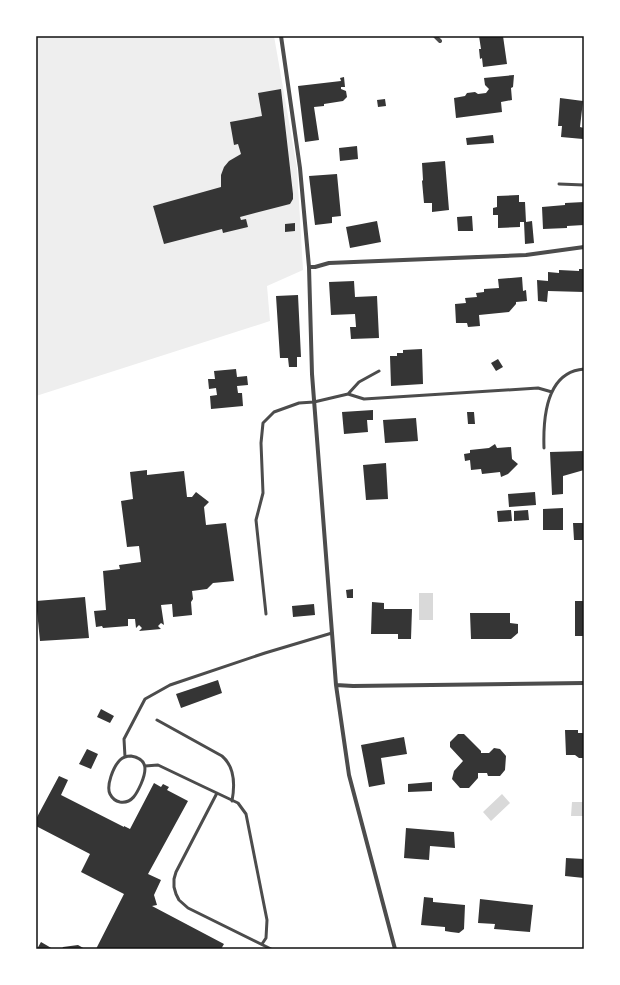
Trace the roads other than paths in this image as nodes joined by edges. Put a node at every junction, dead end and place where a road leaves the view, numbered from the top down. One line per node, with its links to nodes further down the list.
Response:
1 (281, 36): 7 (street)
2 (435, 36): 3 (street)
3 (440, 41)
4 (559, 184): 5 (lane)
5 (584, 185)
6 (584, 246): 7 (street)
7 (309, 267): 12 (street)
8 (584, 369): 10 (lane)
9 (379, 371): 11 (lane)
10 (552, 392): 11 (lane); 13 (lane)
11 (348, 394): 12 (lane)
12 (314, 402): 14 (lane); 15 (street)
13 (544, 448)
14 (266, 614)
15 (332, 633): 17 (street); 19 (lane)
16 (584, 684): 17 (street)
17 (336, 685): 25 (street)
18 (157, 720): 22 (lane)
19 (125, 757): 20 (lane); 20 (lane)
20 (145, 766): 21 (lane)
21 (216, 794): 22 (lane); 23 (lane)
22 (232, 801): 23 (lane)
23 (262, 944): 24 (lane)
24 (271, 949)
25 (395, 949)

